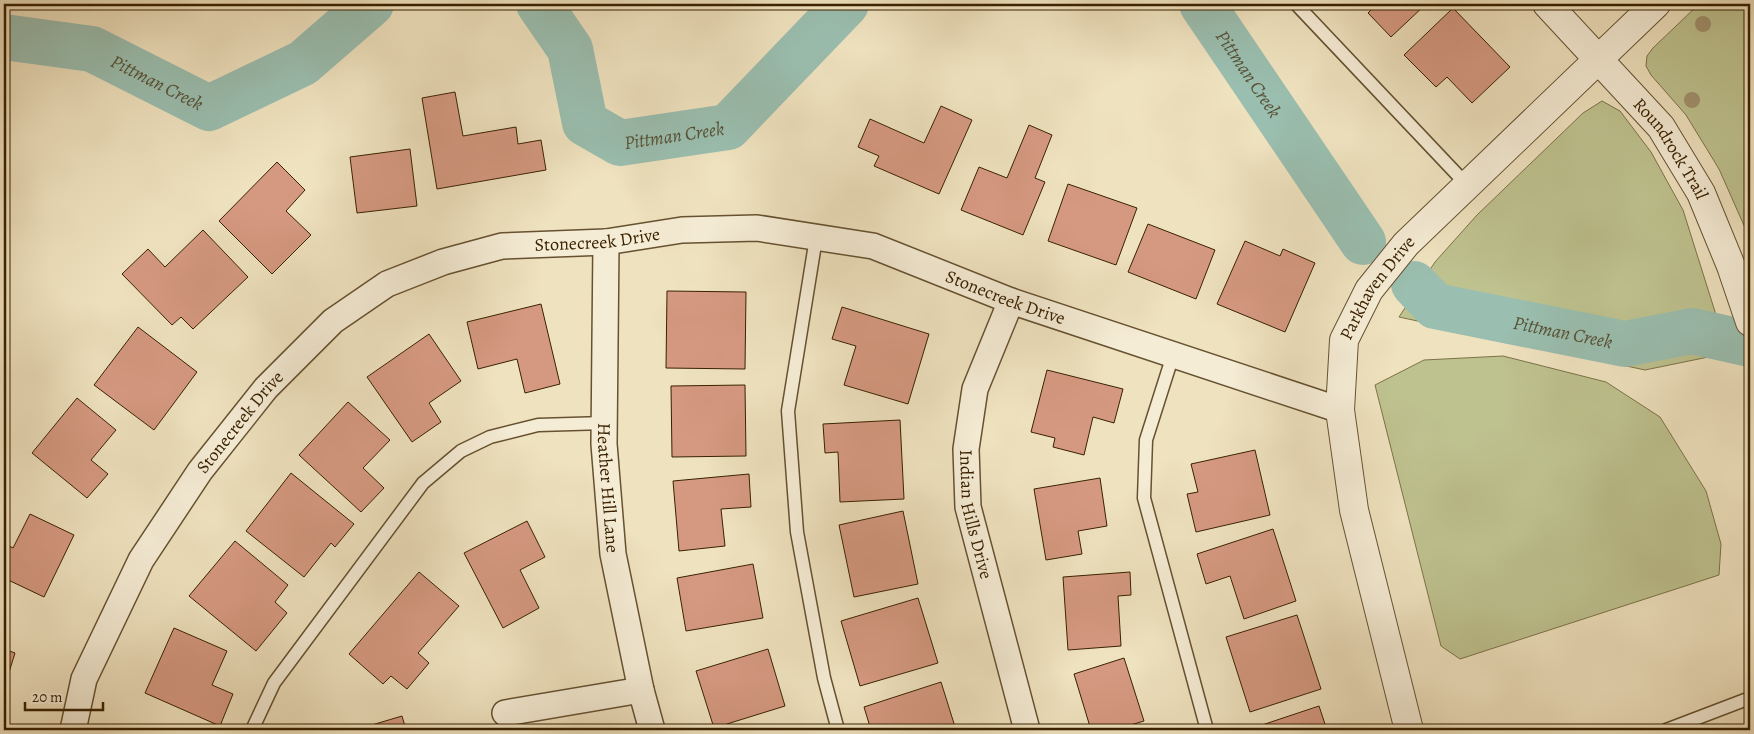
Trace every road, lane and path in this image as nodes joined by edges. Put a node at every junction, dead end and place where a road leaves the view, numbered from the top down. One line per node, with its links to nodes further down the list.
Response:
1 (1296, 4): 5 (lane)
2 (1547, 4): 4 (street, Roundrock Trail)
3 (1656, 4): 4 (street, Parkhaven Drive)
4 (1599, 58): 5 (street, Parkhaven Drive); 9 (street, Roundrock Trail)
5 (1468, 186): 11 (street, Parkhaven Drive)
6 (816, 238): 7 (street, Stonecreek Drive); 8 (street, Stonecreek Drive); 19 (lane)
7 (606, 242): 12 (street, Heather Hill Lane); 16 (street, Stonecreek Drive)
8 (1011, 301): 10 (street, Stonecreek Drive); 20 (street, Indian Hills Drive)
9 (1750, 322)
10 (1173, 355): 11 (street, Stonecreek Drive); 21 (lane)
11 (1340, 410): 22 (street, Parkhaven Drive)
12 (605, 423): 13 (street, Heather Hill Lane); 17 (lane)
13 (641, 690): 15 (street); 18 (street, Heather Hill Lane)
14 (1750, 698): 23 (lane)
15 (505, 713)
16 (73, 730)
17 (252, 730)
18 (652, 730)
19 (838, 730)
20 (1027, 730)
21 (1207, 730)
22 (1409, 730)
23 (1666, 730)

